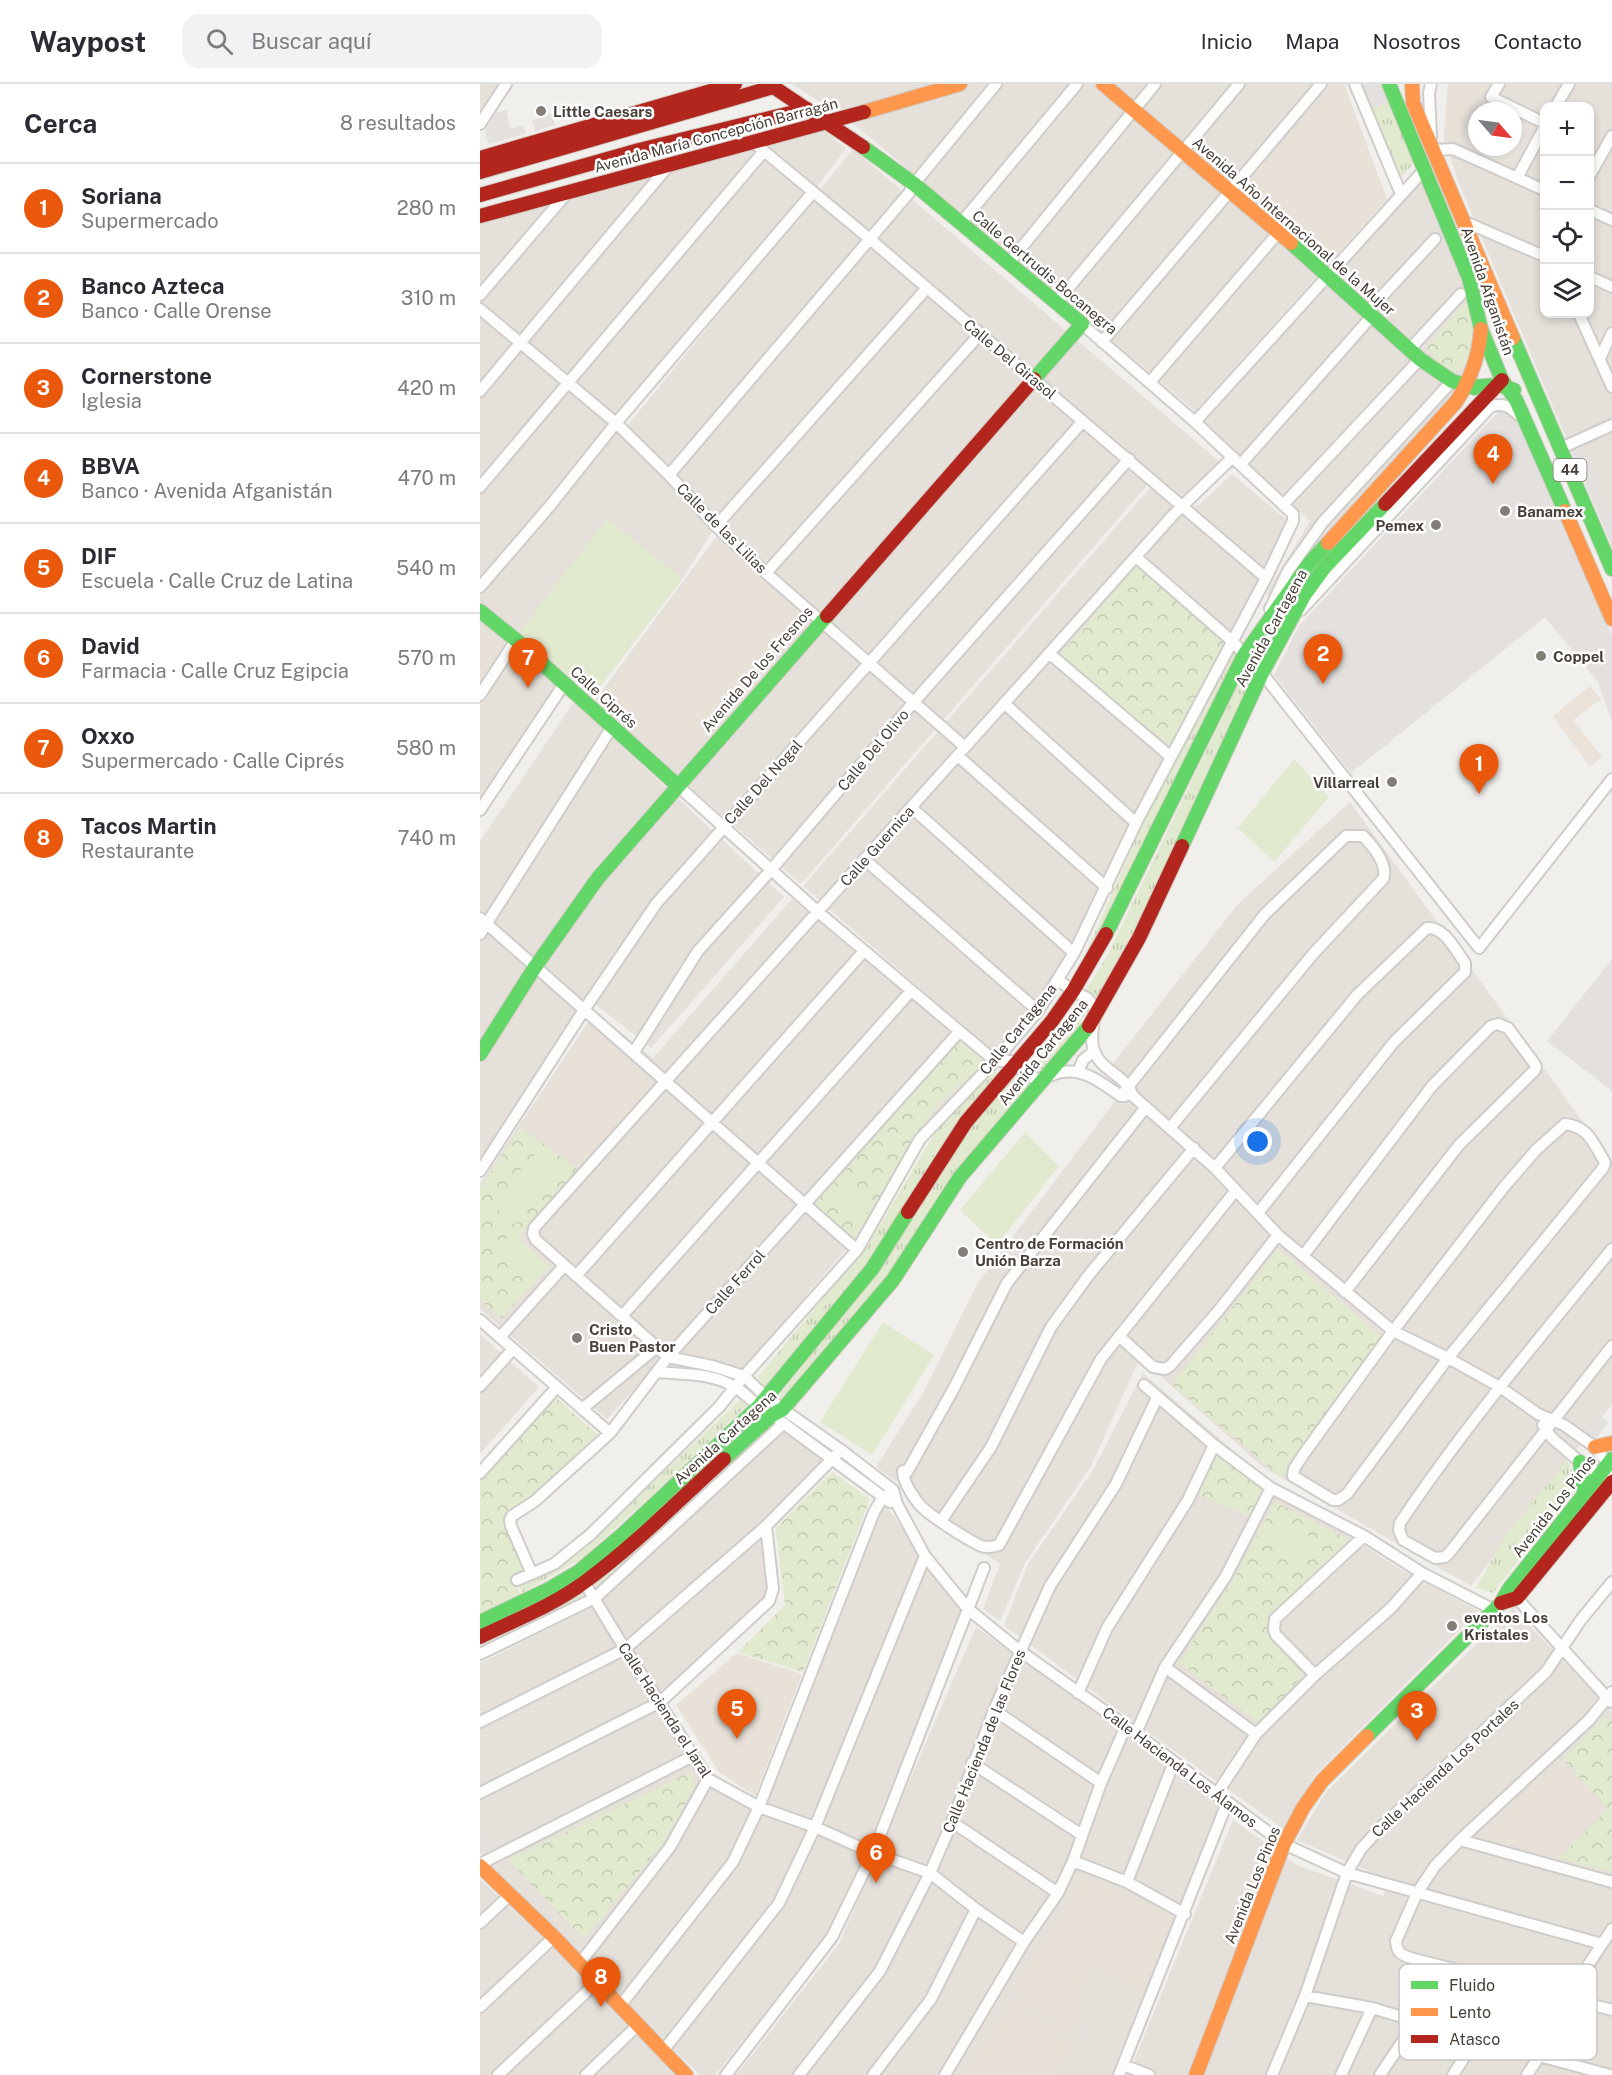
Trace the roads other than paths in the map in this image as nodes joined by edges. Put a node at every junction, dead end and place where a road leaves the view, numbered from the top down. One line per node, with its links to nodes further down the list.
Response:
1 (506, 84): 22 (street)
2 (735, 84): 28 (street)
3 (960, 84): 20 (street, Avenida María Concepción Barragán)
4 (996, 84): 34 (street)
5 (1077, 84): 45 (street)
6 (1103, 84): 19 (street, Avenida Año Internacional de la Mujer)
7 (1155, 84): 19 (street)
8 (1239, 84): 27 (street)
9 (1321, 84): 36 (street)
10 (1354, 84): 39 (street)
11 (1389, 84): 31 (street, Avenida Afganistán / 44)
12 (1412, 84): 25 (street, Avenida Afganistán / 44)
13 (1431, 84): 25 (street)
14 (1499, 84): 21 (street)
15 (1569, 84): 17 (street)
16 (771, 85): 18 (street, Calle Gertrudis Bocanegra); 32 (street, Avenida María Concepción Barragán)
17 (1558, 102)
18 (807, 109): 20 (street, Calle Gertrudis Bocanegra); 40 (street, Avenida María Concepción Barragán)
19 (1134, 110): 27 (street, Avenida Año Internacional de la Mujer); 50 (street)
20 (828, 122): 26 (street, Avenida María Concepción Barragán); 34 (street, Calle Gertrudis Bocanegra)
21 (1540, 122)
22 (480, 124)
23 (1540, 134): 33 (street)
24 (1612, 136): 30 (street)
25 (1432, 146): 33 (street); 44 (street, Avenida Afganistán / 44)
26 (758, 147): 29 (street, Avenida María Concepción Barragán); 38 (street, Calle Del Girasol); 72 (street)
27 (1183, 152): 36 (street, Avenida Año Internacional de la Mujer); 57 (street)
28 (480, 158)
29 (670, 164): 37 (street, Avenida María Concepción Barragán); 67 (street)
30 (1594, 168)
31 (1424, 170): 39 (street); 62 (street, Avenida Afganistán / 44)
32 (480, 172)
33 (1517, 178): 35 (street)
34 (914, 184): 45 (street, Calle Gertrudis Bocanegra); 48 (street)
35 (1540, 188)
36 (1231, 191): 46 (street, Avenida Año Internacional de la Mujer); 66 (street)
37 (568, 192): 42 (street, Avenida María Concepción Barragán); 56 (street)
38 (813, 192): 48 (street, Calle Del Girasol); 81 (street)
39 (1401, 194): 51 (street)
40 (480, 195)
41 (1594, 212): 43 (street)
42 (480, 216)
43 (1612, 220)
44 (1463, 221): 49 (street); 65 (street, Avenida Afganistán / 44)
45 (961, 223): 50 (street, Calle Gertrudis Bocanegra)
46 (1278, 233): 51 (street, Avenida Año Internacional de la Mujer); 73 (street)
47 (1435, 239): 59 (street, Calle Guernica)
48 (871, 240): 54 (street, Calle Del Girasol); 86 (street)
49 (1540, 254)
50 (1009, 263): 57 (street, Calle Gertrudis Bocanegra)
51 (1328, 276): 59 (street, Avenida Año Internacional de la Mujer); 80 (street)
52 (1594, 279): 53 (street)
53 (1612, 287)
54 (926, 289): 64 (street, Calle Del Girasol); 90 (street)
55 (1461, 294): 68 (street)
56 (480, 295)
57 (1056, 303): 61 (street, Calle Gertrudis Bocanegra)
58 (480, 309): 67 (street, Calle de las Lilias)
59 (1372, 316): 68 (street, Avenida Año Internacional de la Mujer); 85 (street, Calle Guernica)
60 (1582, 318): 69 (street)
61 (1082, 324): 66 (street, Calle Gertrudis Bocanegra); 70 (street, Avenida De los Fresnos)
62 (1481, 329): 74 (street, Avenida Afganistán / 44); 75 (street, Avenida Cartagena)
63 (1612, 333): 69 (street)
64 (980, 334): 70 (street, Calle Del Girasol); 94 (street)
65 (1512, 340): 74 (street); 83 (street, Avenida Afganistán / 44)
66 (1102, 342): 73 (street, Calle Gertrudis Bocanegra)
67 (521, 343): 72 (street, Calle de las Lilias); 77 (street)
68 (1415, 354): 71 (street, Avenida Año Internacional de la Mujer); 88 (street)
69 (1600, 358): 76 (street)
70 (1034, 379): 79 (street, Calle Del Girasol); 101 (street, Avenida De los Fresnos)
71 (1452, 381): 75 (street, Avenida Año Internacional de la Mujer); 102 (street)
72 (569, 382): 81 (street, Calle de las Lilias); 87 (street)
73 (1150, 382): 80 (street, Calle Gertrudis Bocanegra)
74 (1500, 386): 75 (street); 78 (street, Avenida Afganistán / 44); 83 (street); 100 (street, Avenida Cartagena)
75 (1467, 387): 102 (street, Avenida Cartagena)
76 (1612, 387)
77 (480, 391)
78 (1524, 419): 91 (street, Avenida Afganistán / 44); 100 (street)
79 (1083, 421): 84 (street, Calle Del Girasol); 108 (street, Calle Del Nogal)
80 (1195, 422): 85 (street, Calle Gertrudis Bocanegra)
81 (616, 423): 86 (street, Calle de las Lilias); 97 (street)
82 (1612, 425): 83 (street)
83 (1561, 448): 93 (street, Avenida Afganistán / 44)
84 (1129, 459): 89 (street, Calle Del Girasol); 113 (street, Calle Del Olivo)
85 (1237, 461): 88 (street, Calle Gertrudis Bocanegra); 89 (street, Calle Guernica)
86 (669, 475): 90 (street, Calle de las Lilias)
87 (480, 487)
88 (1283, 505): 95 (street, Calle Cartagena)
89 (1182, 506): 92 (street, Calle Guernica); 95 (street, Calle Del Girasol)
90 (716, 526): 94 (street, Calle de las Lilias)
91 (1577, 538): 96 (street); 99 (street, Avenida Afganistán / 44)
92 (1136, 557): 104 (street); 106 (street, Calle Guernica)
93 (1612, 569)
94 (766, 573): 101 (street, Calle de las Lilias)
95 (1266, 578): 104 (street, Calle Cartagena)
96 (1612, 581)
97 (480, 587)
98 (480, 611): 103 (street, Calle Ciprés)
99 (1612, 619)
100 (1291, 621): 105 (street, Avenida Cartagena)
101 (820, 622): 108 (street, Calle de las Lilias); 119 (street, Avenida De los Fresnos)
102 (1257, 635): 105 (street); 107 (street, Avenida Cartagena)
103 (516, 640): 110 (street, Calle Ciprés); 112 (street)
104 (1232, 641): 107 (street); 117 (street, Calle Cartagena)
105 (1279, 642): 109 (street, Avenida Cartagena)
106 (1050, 654): 114 (street, Calle Guernica); 117 (street)
107 (1241, 660): 109 (street); 111 (street); 135 (street, Avenida Cartagena)
108 (870, 664): 113 (street, Calle de las Lilias); 123 (street, Calle Del Nogal)
109 (1262, 673): 111 (street, Avenida Cartagena); 118 (street)
110 (564, 684): 115 (street, Calle Ciprés); 121 (street)
111 (1255, 688): 138 (street, Avenida Cartagena)
112 (480, 694)
113 (913, 703): 116 (street, Calle de las Lilias); 125 (street, Calle Del Olivo)
114 (1004, 703): 116 (street, Calle Guernica); 122 (street)
115 (612, 727): 119 (street, Calle Ciprés); 128 (street)
116 (961, 751): 120 (street, Calle Guernica); 126 (street, Calle de las Lilias)
117 (1171, 757): 122 (street, Calle Cartagena)
118 (1612, 779)
119 (677, 785): 123 (street); 132 (street, Avenida De los Fresnos)
120 (912, 808): 124 (street, Calle Guernica); 131 (street)
121 (480, 810)
122 (1136, 824): 126 (street, Calle Cartagena)
123 (724, 826): 125 (street); 136 (street, Calle Del Nogal)
124 (864, 860): 127 (street, Calle Guernica); 137 (street)
125 (771, 870): 127 (street); 141 (street, Calle Del Olivo)
126 (1107, 888): 131 (street, Calle Cartagena)
127 (818, 911): 130 (street); 147 (street, Calle Guernica)
128 (484, 921): 129 (street); 132 (street)
129 (480, 934)
130 (864, 951): 134 (street); 150 (street)
131 (1074, 953): 133 (street, Calle Cartagena)
132 (536, 967): 136 (street); 142 (street, Avenida De los Fresnos)
133 (1058, 980): 135 (street); 137 (street, Calle Cartagena)
134 (911, 991): 139 (street); 153 (street)
135 (1073, 991): 138 (street); 144 (street, Avenida Cartagena)
136 (584, 1010): 141 (street); 155 (street, Calle Del Nogal)
137 (1038, 1011): 143 (street, Calle Cartagena)
138 (1094, 1021): 140 (street); 146 (street, Avenida Cartagena)
139 (959, 1032): 143 (street); 157 (street, Calle Ferrol)
140 (1094, 1051): 145 (street); 148 (street)
141 (633, 1052): 147 (street)
142 (480, 1054)
143 (995, 1061): 144 (street); 161 (street, Calle Cartagena)
144 (1017, 1061): 146 (street); 184 (street, Avenida Cartagena)
145 (1078, 1072): 146 (street); 148 (street)
146 (1049, 1076): 187 (street, Avenida Cartagena)
147 (664, 1082): 150 (street); 163 (street, Calle Guernica)
148 (1131, 1090): 149 (street); 151 (street)
149 (1146, 1107): 151 (street); 202 (street)
150 (712, 1122): 153 (street); 164 (street)
151 (1170, 1128): 152 (street)
152 (1194, 1148): 154 (street); 202 (street)
153 (758, 1163): 157 (street); 166 (street)
154 (1215, 1168): 156 (street); 158 (street)
155 (480, 1171)
156 (1236, 1190): 158 (street); 170 (street)
157 (804, 1204): 161 (street); 174 (street, Calle Ferrol)
158 (1258, 1213): 159 (street)
159 (1278, 1235): 162 (street); 170 (street)
160 (1612, 1249): 182 (street)
161 (857, 1250): 177 (street, Calle Cartagena)
162 (1303, 1256): 165 (street); 165 (street)
163 (564, 1266): 164 (street); 169 (street)
164 (576, 1276): 166 (street)
165 (1345, 1292): 168 (street)
166 (622, 1316): 172 (street)
167 (480, 1320): 169 (street)
168 (1393, 1331): 175 (street); 175 (street); 175 (street)
169 (500, 1336): 173 (street)
170 (1119, 1336): 202 (street)
171 (1612, 1346): 188 (street)
172 (657, 1347): 174 (street); 185 (street)
173 (513, 1349): 179 (street); 180 (street)
174 (668, 1356): 176 (street, Calle Ferrol); 177 (street)
175 (1448, 1358): 182 (street)
176 (657, 1372): 181 (street); 190 (street, Calle Ferrol)
177 (744, 1376): 181 (street, Calle Cartagena); 184 (street)
178 (1144, 1385): 183 (street)
179 (480, 1386)
180 (557, 1387): 185 (street); 198 (street)
181 (736, 1387): 184 (street); 208 (street, Calle Cartagena)
182 (1500, 1387): 186 (street); 189 (street)
183 (1157, 1398): 193 (street); 220 (street, Calle Hacienda de las Flores)
184 (763, 1402): 187 (street); 209 (street, Avenida Cartagena)
185 (582, 1409): 190 (street)
186 (1538, 1414): 188 (street); 189 (street)
187 (780, 1415): 195 (street); 209 (street, Avenida Cartagena); 213 (street)
188 (1554, 1420): 189 (street); 191 (street)
189 (1546, 1431): 196 (street)
190 (610, 1433): 208 (street, Calle Ferrol)
191 (1582, 1438): 194 (street); 196 (street)
192 (1612, 1443): 194 (street)
193 (1214, 1445): 199 (street); 224 (street)
194 (1595, 1447): 197 (street)
195 (837, 1454): 201 (street); 203 (street)
196 (1575, 1457): 197 (street); 200 (street)
197 (1609, 1472): 200 (street, Avenida Los Pinos); 212 (street, Avenida Los Pinos)
198 (480, 1473)
199 (1271, 1488): 204 (street); 222 (street)
200 (1584, 1493): 212 (street, Avenida Los Pinos)
201 (889, 1494): 205 (street, Calle Hacienda Los Álamos); 240 (street)
202 (941, 1521)
203 (766, 1526): 218 (street); 226 (street)
204 (1364, 1536): 207 (street); 223 (street)
205 (925, 1556): 215 (street, Calle Hacienda Los Álamos); 242 (street)
206 (984, 1568): 215 (street)
207 (1422, 1573): 214 (street); 223 (street)
208 (532, 1574): 210 (street, Calle Cartagena)
209 (581, 1577): 213 (street, Calle Hacienda el Jaral); 216 (street, Avenida Cartagena); 217 (street, Avenida Cartagena)
210 (517, 1580)
211 (1612, 1582): 219 (street, Calle Hacienda Los Portales)
212 (1513, 1594): 214 (street, Avenida Los Pinos); 219 (street)
213 (595, 1598): 218 (street, Calle Hacienda el Jaral); 221 (street)
214 (1498, 1606): 245 (street, Avenida Los Pinos)
215 (968, 1609): 220 (street, Calle Hacienda Los Álamos); 246 (street)
216 (480, 1622)
217 (480, 1637)
218 (625, 1649): 226 (street, Calle Hacienda el Jaral); 228 (street)
219 (1561, 1649): 225 (street); 250 (street, Calle Hacienda Los Portales)
220 (1020, 1651): 224 (street, Calle Hacienda Los Álamos); 227 (street, Calle Hacienda de las Flores)
221 (480, 1654)
222 (1165, 1668): 230 (street); 231 (street)
223 (1315, 1675): 231 (street)
224 (1078, 1693): 229 (street, Calle Hacienda Los Álamos)
225 (1610, 1698): 244 (street)
226 (660, 1702): 232 (street, Calle Hacienda el Jaral); 237 (street)
227 (993, 1710): 234 (street, Calle Hacienda de las Flores); 236 (street)
228 (480, 1722)
229 (1126, 1726): 230 (street, Calle Hacienda Los Álamos); 236 (street)
230 (1136, 1733): 233 (street, Calle Hacienda Los Álamos)
231 (1256, 1734): 238 (street)
232 (693, 1756): 235 (street, Calle Hacienda el Jaral); 248 (street)
233 (1174, 1762): 238 (street, Calle Hacienda Los Álamos); 251 (street)
234 (972, 1763): 241 (street, Calle Hacienda de las Flores); 243 (street)
235 (708, 1779): 240 (street, Calle Hacienda el Jaral); 263 (street)
236 (1101, 1784): 243 (street)
237 (480, 1792)
238 (1216, 1795): 239 (street, Calle Hacienda Los Álamos)
239 (1227, 1803): 245 (street, Calle Hacienda Los Álamos); 257 (street)
240 (759, 1807): 242 (street, Calle Hacienda el Jaral); 268 (street)
241 (952, 1822): 249 (street, Calle Hacienda de las Flores); 253 (street)
242 (815, 1827): 246 (street, Calle Hacienda el Jaral); 276 (street)
243 (1082, 1835): 247 (street)
244 (1460, 1840): 252 (street); 254 (street)
245 (1284, 1844): 250 (street, Calle Hacienda Los Álamos); 290 (street, Avenida Los Pinos)
246 (873, 1853): 249 (street, Calle Hacienda el Jaral); 285 (street)
247 (1073, 1861): 251 (street); 253 (street)
248 (480, 1865): 255 (street)
249 (930, 1873): 256 (street, Calle Hacienda el Jaral); 286 (street, Calle Hacienda de las Flores)
250 (1347, 1873): 254 (street, Calle Hacienda Los Álamos); 267 (street, Calle Hacienda Los Portales)
251 (1127, 1882): 257 (street)
252 (1612, 1882)
253 (1058, 1893): 261 (street)
254 (1417, 1893): 262 (street, Calle Hacienda Los Álamos); 264 (street)
255 (510, 1895): 258 (street); 260 (street)
256 (976, 1909): 261 (street, Calle Hacienda el Jaral); 287 (street)
257 (1185, 1914): 280 (street)
258 (480, 1923)
259 (1612, 1929): 262 (street)
260 (554, 1937): 263 (street); 270 (street)
261 (1024, 1942): 288 (street)
262 (1602, 1944): 265 (street)
263 (580, 1963): 266 (street)
264 (1440, 1964)
265 (1589, 1964)
266 (597, 1982): 268 (street); 283 (street)
267 (1305, 1996): 271 (street); 291 (street, Calle Hacienda Los Portales)
268 (620, 2006): 274 (street)
269 (1597, 2006): 272 (street)
270 (480, 2007)
271 (1372, 2008): 273 (street); 292 (street)
272 (1612, 2010)
273 (1399, 2016)
274 (638, 2025): 276 (street); 284 (street)
275 (1399, 2046): 293 (street)
276 (663, 2050): 281 (street)
277 (1463, 2060): 294 (street)
278 (1537, 2060): 295 (street)
279 (1557, 2060): 282 (street)
280 (1121, 2070): 289 (street)
281 (684, 2074)
282 (1603, 2074)
283 (498, 2075)
284 (586, 2075)
285 (726, 2075)
286 (800, 2075)
287 (873, 2075)
288 (945, 2075)
289 (1149, 2075)
290 (1196, 2075)
291 (1272, 2075)
292 (1341, 2075)
293 (1380, 2075)
294 (1453, 2075)
295 (1527, 2075)

